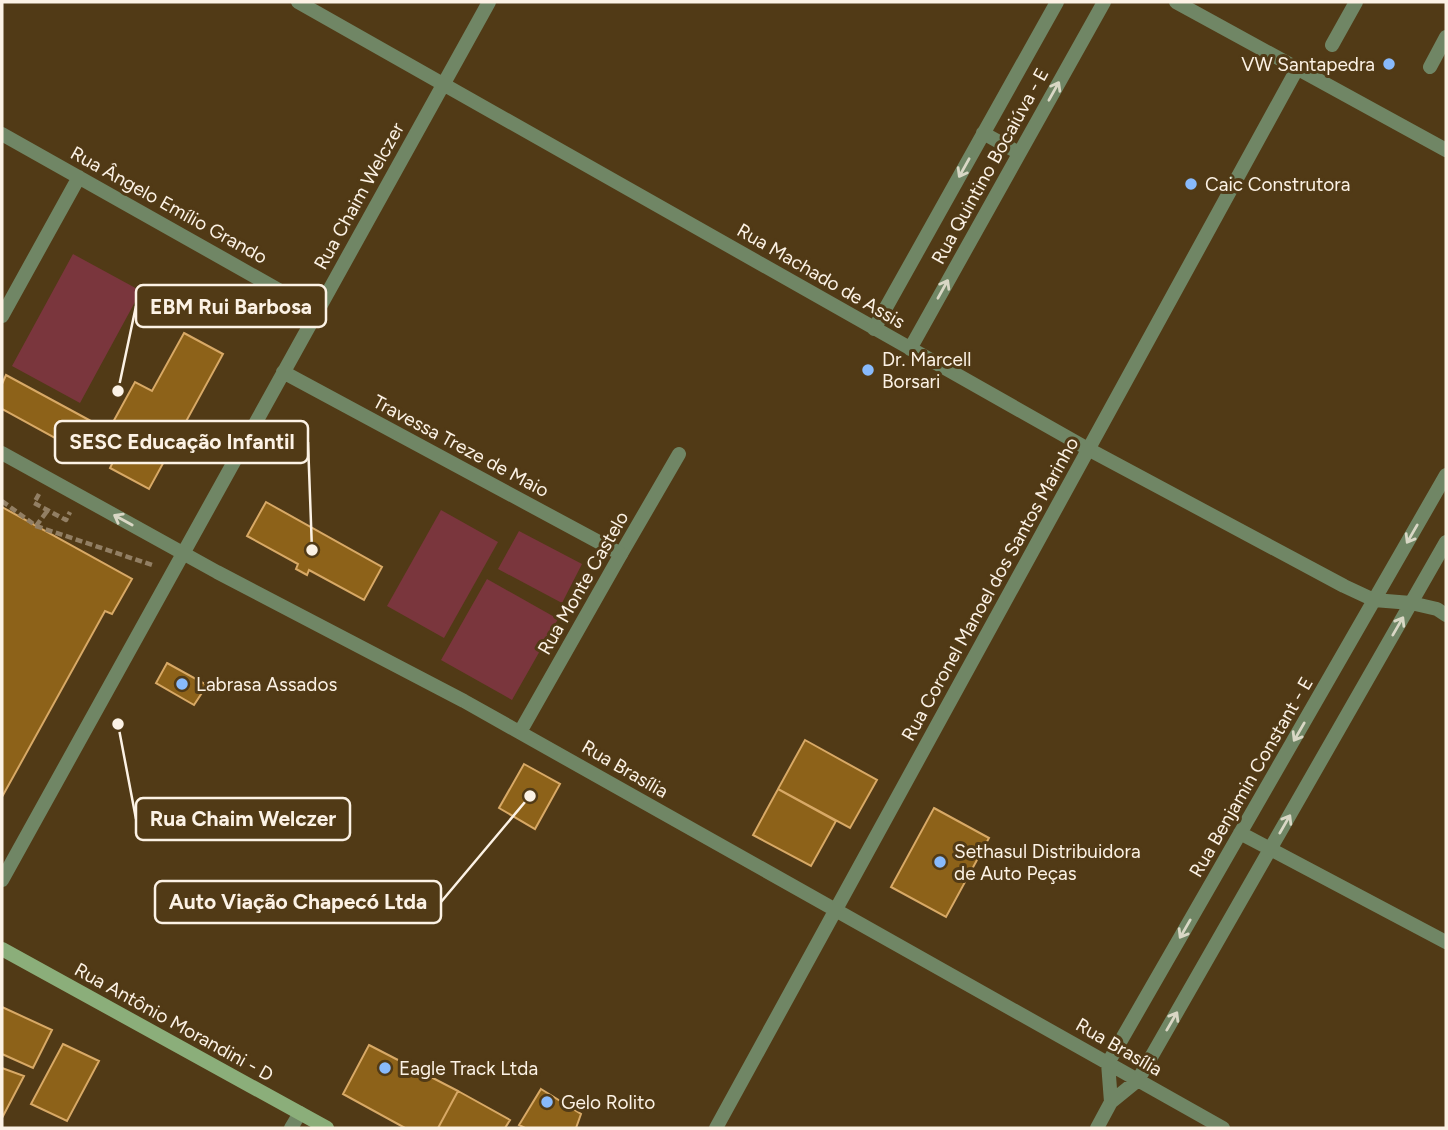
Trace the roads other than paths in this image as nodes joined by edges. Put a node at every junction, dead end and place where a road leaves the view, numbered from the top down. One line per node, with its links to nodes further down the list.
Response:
1 (298, 2): 11 (street, Rua Machado de Assis)
2 (489, 2): 11 (street, Rua Chaim Welczer)
3 (1057, 2): 12 (street, Rua Quintino Bocaiúva - E)
4 (1104, 2): 15 (street, Rua Quintino Bocaiúva - E, one-way to 4)
5 (1176, 2): 10 (street)
6 (1356, 2): 8 (street)
7 (1446, 37): 9 (street)
8 (1332, 45)
9 (1430, 67)
10 (1297, 69): 14 (street); 22 (street, Rua Coronel Manoel dos Santos Marinho)
11 (444, 83): 17 (street, Rua Chaim Welczer); 19 (street, Rua Machado de Assis)
12 (984, 133): 15 (street); 19 (street, Rua Quintino Bocaiúva - E, one-way to 19)
13 (2, 134): 16 (street, Rua Ângelo Emílio Grando)
14 (1446, 150)
15 (1020, 153): 20 (street, Rua Quintino Bocaiúva - E, one-way to 15)
16 (79, 177): 17 (street, Rua Ângelo Emílio Grando); 18 (street)
17 (316, 311): 21 (street, Rua Chaim Welczer)
18 (2, 316)
19 (874, 329): 20 (street, Rua Machado de Assis)
20 (909, 349): 22 (street, Rua Machado de Assis)
21 (282, 372): 27 (street, Rua Chaim Welczer); 28 (street, Travessa Treze de Maio)
22 (1088, 449): 29 (street, Rua Machado de Assis); 36 (street, Rua Coronel Manoel dos Santos Marinho)
23 (2, 453): 27 (street, Rua Brasília, one-way to 23)
24 (679, 454): 28 (street, Rua Monte Castelo)
25 (1446, 475): 29 (street, Rua Benjamin Constant - E, one-way to 29)
26 (1446, 542): 30 (street)
27 (182, 553): 32 (street, Rua Brasília); 35 (street, Rua Chaim Welczer)
28 (621, 554): 32 (street, Rua Monte Castelo)
29 (1374, 600): 30 (street, Rua Machado de Assis); 33 (street, Rua Benjamin Constant - E, one-way to 33)
30 (1411, 603): 31 (street, Rua Machado de Assis); 34 (street, one-way to 30)
31 (1446, 615)
32 (520, 732): 36 (street, Rua Brasília)
33 (1240, 833): 34 (street); 39 (street, Rua Benjamin Constant - E, one-way to 39)
34 (1270, 849): 37 (street); 40 (street, one-way to 34)
35 (2, 880)
36 (836, 910): 39 (street, Rua Brasília); 45 (street, Rua Coronel Manoel dos Santos Marinho)
37 (1446, 942)
38 (2, 949): 42 (street, Rua Antônio Morandini - D)
39 (1108, 1063): 40 (street, Rua Brasília); 41 (street)
40 (1138, 1080): 41 (street); 47 (street, Rua Brasília)
41 (1111, 1102): 46 (street)
42 (300, 1113): 43 (street); 44 (street, Rua Antônio Morandini - D)
43 (291, 1128)
44 (327, 1128)
45 (716, 1128)
46 (1097, 1128)
47 (1223, 1128)

